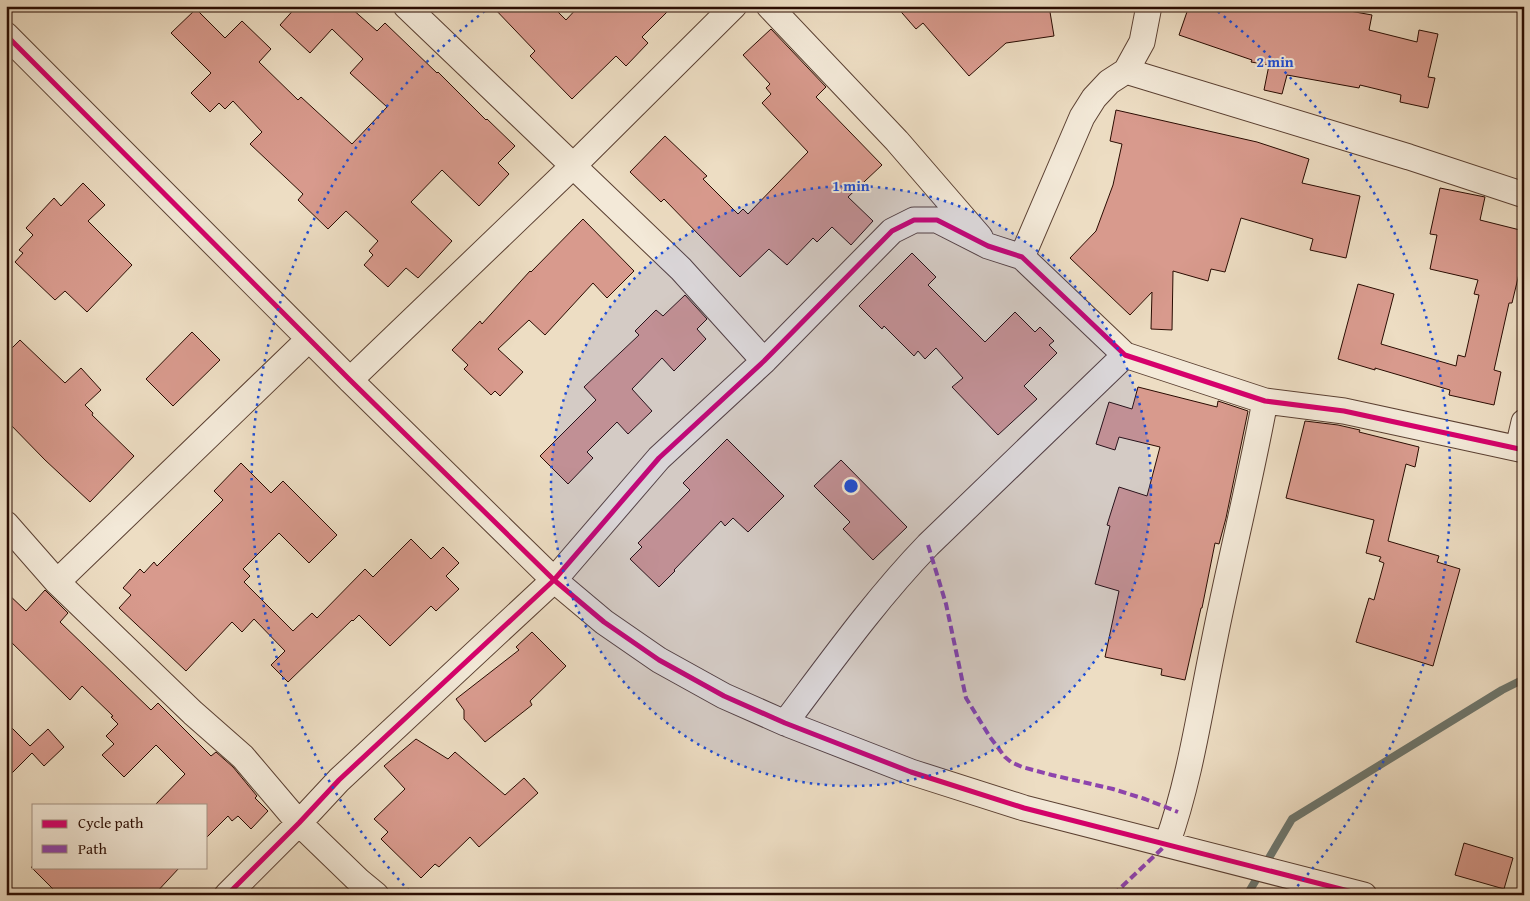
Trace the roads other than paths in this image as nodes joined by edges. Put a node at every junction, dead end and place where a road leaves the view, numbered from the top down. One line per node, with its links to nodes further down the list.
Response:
1 (406, 6): 7 (street)
2 (734, 6): 7 (street)
3 (769, 6): 9 (street)
4 (1150, 6): 6 (street)
5 (6, 35): 11 (street)
6 (1126, 71): 8 (street); 10 (street)
7 (574, 165): 13 (street); 14 (street)
8 (1524, 195)
9 (988, 246): 10 (street); 13 (street)
10 (1022, 257): 12 (street)
11 (310, 339): 14 (street); 20 (street)
12 (1126, 355): 15 (street); 21 (street)
13 (764, 361): 19 (street)
14 (350, 380): 19 (street)
15 (1265, 401): 17 (street); 23 (street)
16 (1524, 422): 17 (street)
17 (1521, 449)
18 (6, 524): 20 (street)
19 (554, 580): 21 (street); 22 (street)
20 (57, 582): 22 (street)
21 (785, 723): 23 (street)
22 (300, 823): 24 (street); 25 (street)
23 (1167, 844): 26 (street)
24 (228, 895)
25 (376, 895)
26 (1364, 895)

